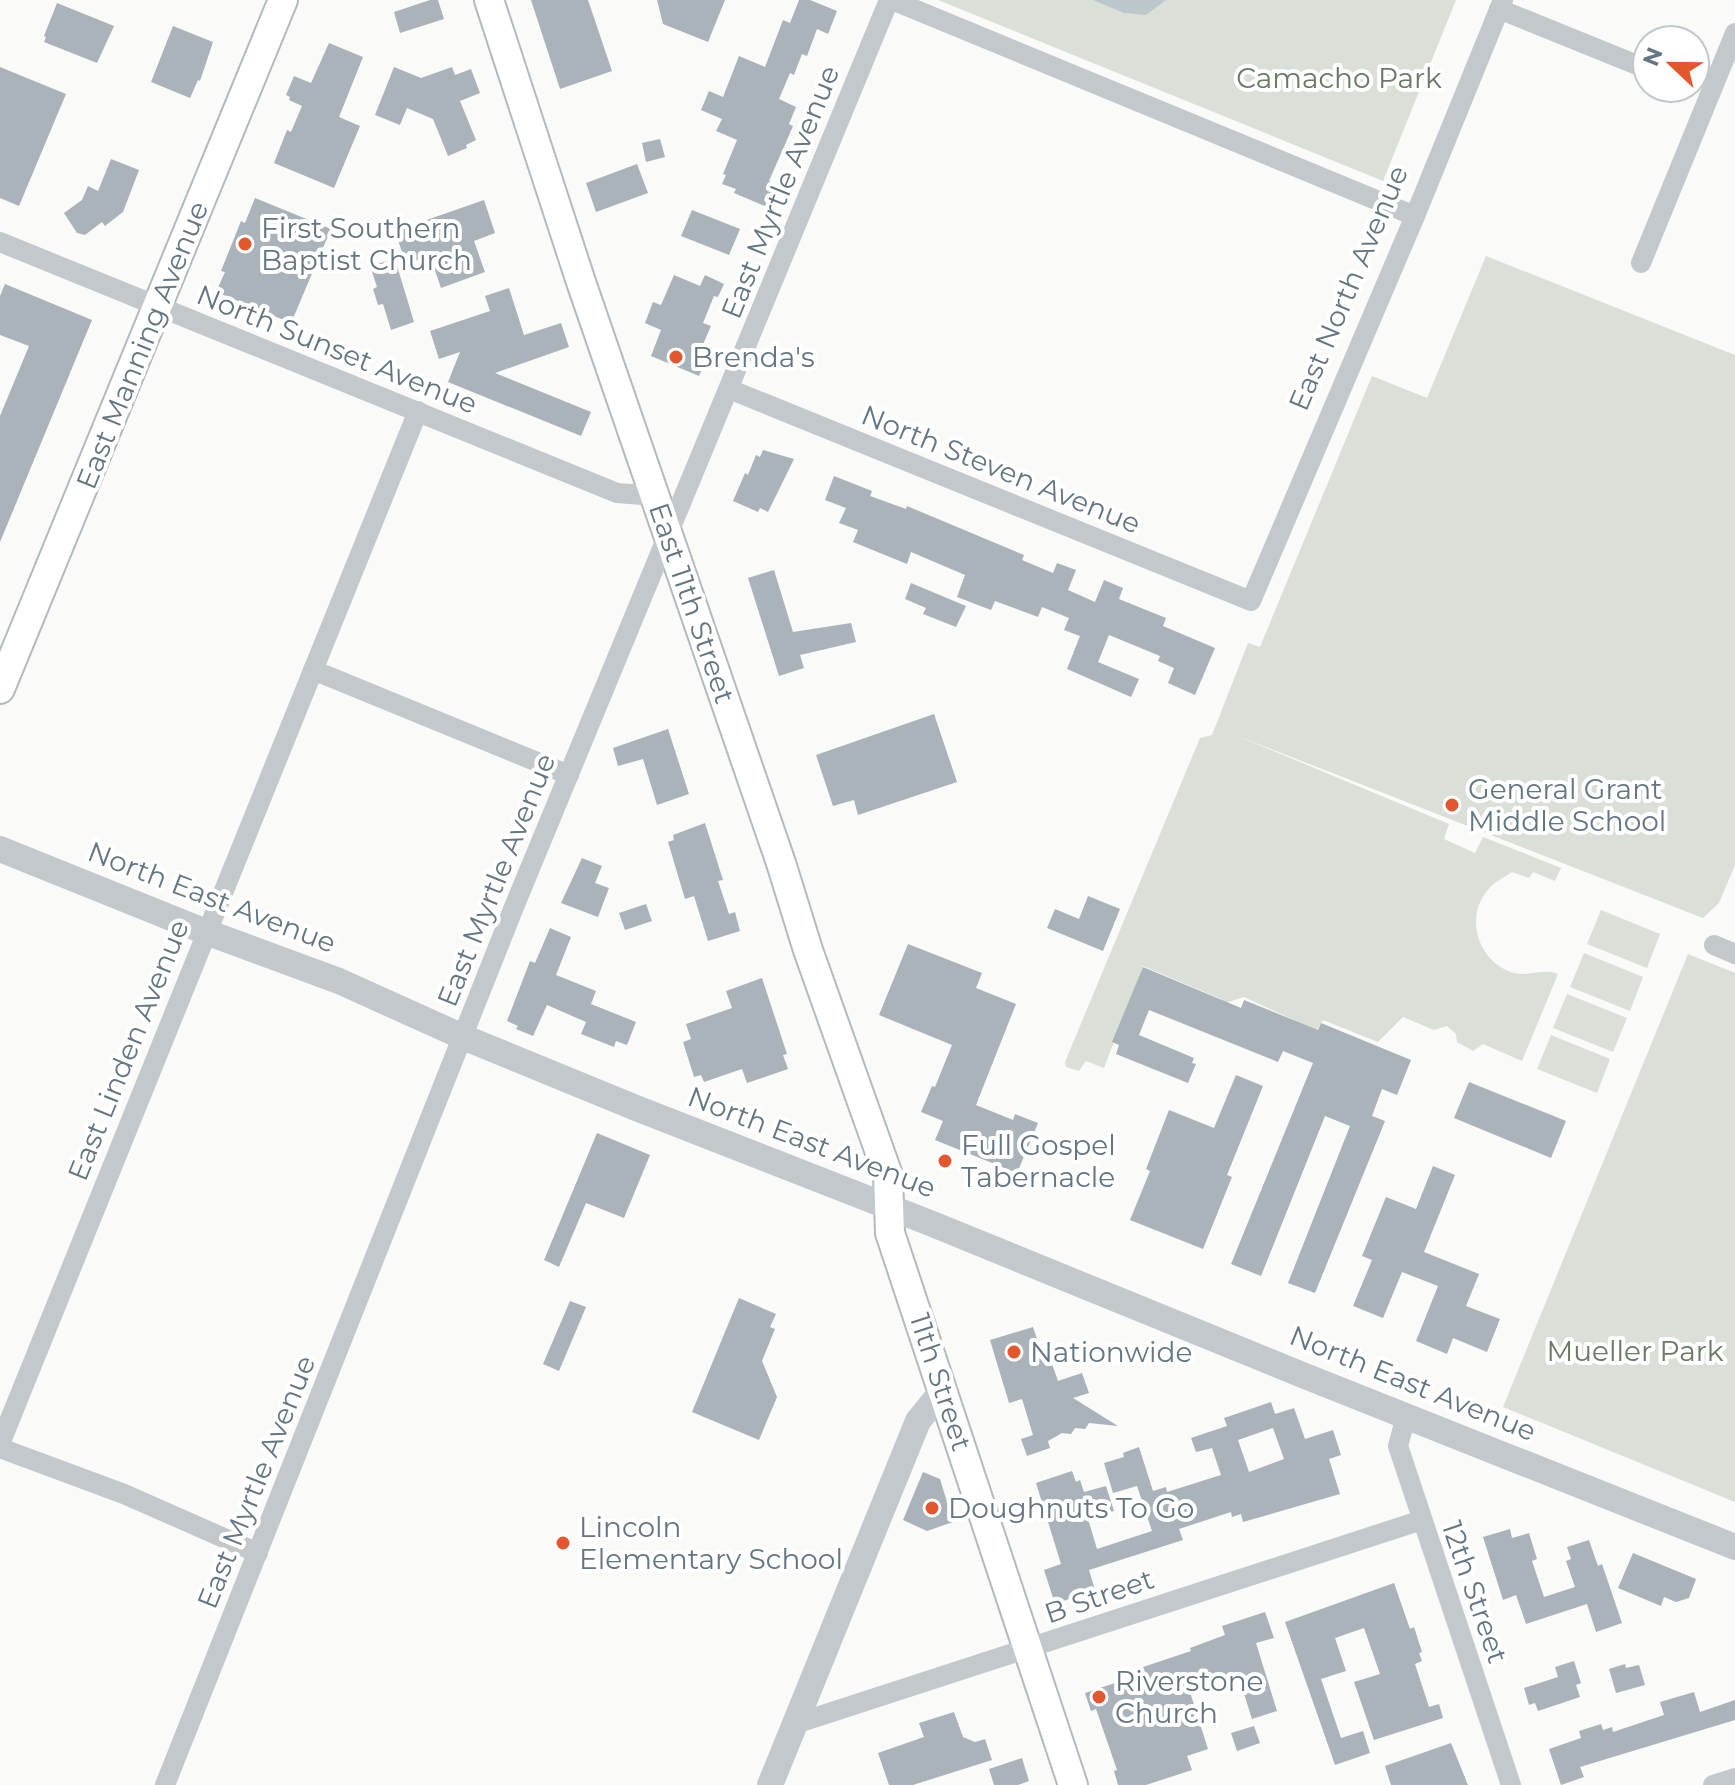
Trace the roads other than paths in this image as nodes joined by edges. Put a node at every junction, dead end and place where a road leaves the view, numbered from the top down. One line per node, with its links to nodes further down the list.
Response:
1 (283, 0): 12 (main road, East Manning Avenue)
2 (489, 0): 15 (main road, East 11th Street)
3 (890, 0): 9 (street); 13 (street, East Myrtle Avenue)
4 (1501, 4): 6 (street); 9 (street, East North Avenue)
5 (1735, 33): 7 (street)
6 (1631, 62)
7 (1711, 75)
8 (1697, 104): 11 (street)
9 (1415, 216): 17 (street, East North Avenue)
10 (0, 242): 12 (street, North Sunset Avenue)
11 (1641, 263)
12 (157, 306): 14 (street, North Sunset Avenue); 19 (main road, East Manning Avenue)
13 (729, 389): 16 (street, East Myrtle Avenue); 17 (street, North Steven Avenue)
14 (418, 411): 15 (street, North Sunset Avenue); 18 (street, East Linden Avenue)
15 (655, 496): 16 (main road, East 11th Street)
16 (669, 535): 20 (street, East Myrtle Avenue); 26 (main road, East 11th Street)
17 (1251, 601)
18 (313, 670): 20 (street); 22 (street, East Linden Avenue)
19 (0, 689)
20 (569, 775): 25 (street, East Myrtle Avenue)
21 (0, 849): 22 (street, North East Avenue)
22 (206, 932): 25 (street, North East Avenue); 29 (street, East Linden Avenue)
23 (1714, 945): 24 (street)
24 (1735, 954)
25 (463, 1037): 26 (street, North East Avenue); 32 (street, East Myrtle Avenue)
26 (889, 1206): 27 (main road, 11th Street); 28 (street, North East Avenue)
27 (944, 1389): 33 (main road, 11th Street); 34 (street)
28 (1406, 1416): 30 (street, 12th Street); 31 (street, North East Avenue)
29 (0, 1446): 32 (street)
30 (1422, 1520): 33 (street, B Street); 39 (street, 12th Street)
31 (1735, 1547)
32 (258, 1553): 36 (street, East Myrtle Avenue)
33 (1029, 1650): 34 (street, B Street); 38 (main road, 11th Street)
34 (795, 1724): 37 (street)
35 (1735, 1778): 40 (street)
36 (165, 1785)
37 (770, 1785)
38 (1073, 1785)
39 (1511, 1785)
40 (1713, 1785)

